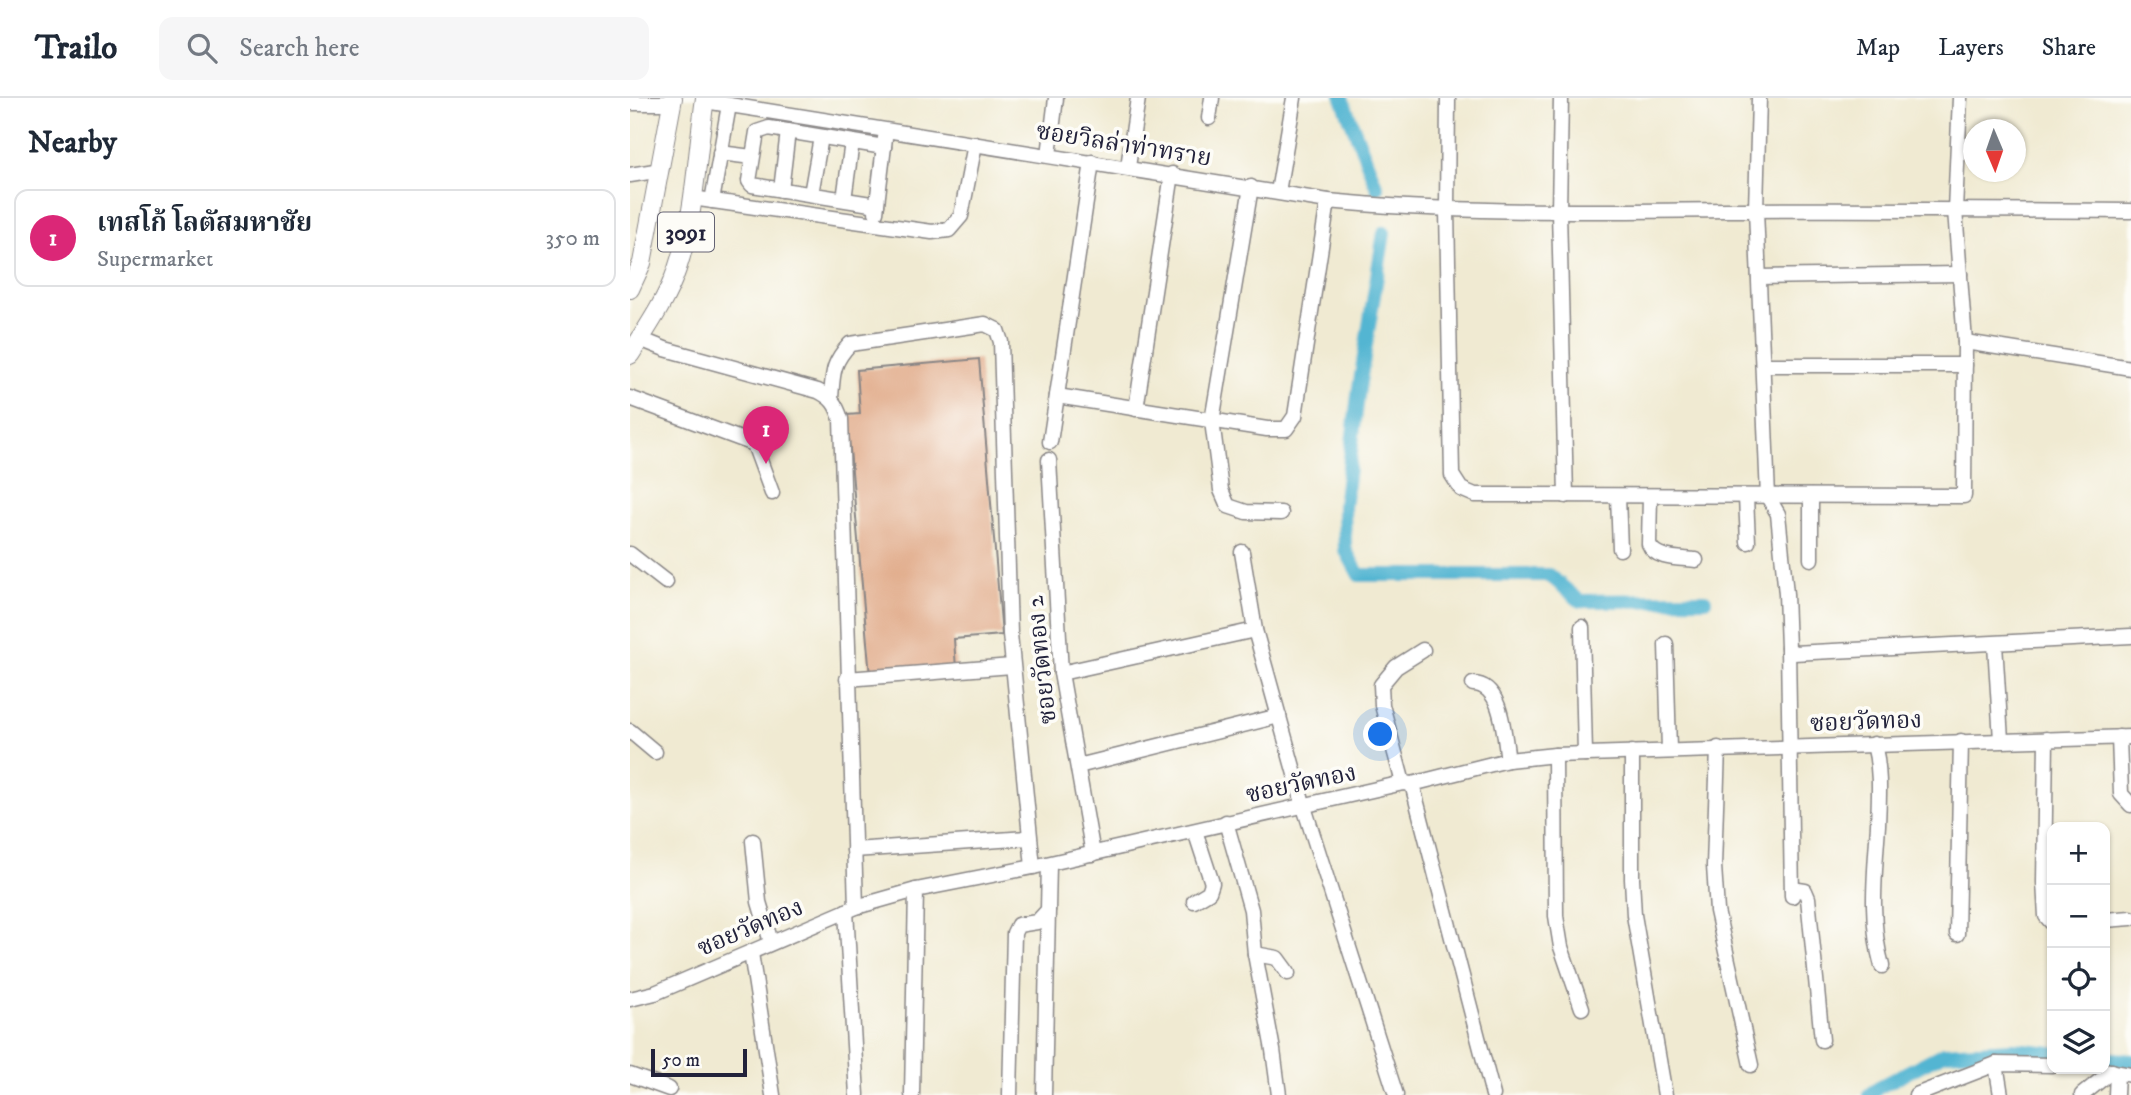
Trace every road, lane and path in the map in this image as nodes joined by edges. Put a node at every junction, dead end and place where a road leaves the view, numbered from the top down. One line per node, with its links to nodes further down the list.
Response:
1 (1056, 98): 21 (street)
2 (1138, 98): 24 (street)
3 (1212, 98): 13 (street)
4 (1294, 98): 30 (street)
5 (1448, 98): 37 (street)
6 (1561, 98): 40 (street)
7 (1759, 98): 38 (street)
8 (1961, 98): 39 (street)
9 (673, 100): 11 (street); 25 (main road, 3091)
10 (705, 100): 12 (street, ซอยวิลล่าท่าทราย); 32 (main road, 3091)
11 (630, 103)
12 (729, 105): 14 (street, ซอยวิลล่าท่าทราย); 20 (street)
13 (1209, 118)
14 (886, 130): 18 (street, ซอยวิลล่าท่าทราย); 19 (street)
15 (788, 131): 16 (street); 22 (street); 29 (street)
16 (821, 137): 17 (street); 31 (street)
17 (852, 142): 19 (street); 33 (street)
18 (975, 144): 21 (street, ซอยวิลล่าท่าทราย); 42 (street)
19 (884, 147): 36 (street)
20 (720, 153): 22 (street); 34 (street)
21 (1049, 155): 23 (street, ซอยวิลล่าท่าทราย)
22 (752, 158): 29 (street)
23 (1092, 162): 24 (street, ซอยวิลล่าท่าทราย); 52 (street)
24 (1128, 167): 26 (street, ซอยวิลล่าท่าทราย)
25 (661, 170): 27 (street); 45 (main road, 3091)
26 (1172, 174): 28 (street, ซอยวิลล่าท่าทราย); 55 (street)
27 (630, 175)
28 (1251, 187): 30 (street, ซอยวิลล่าท่าทราย); 56 (street)
29 (781, 190): 31 (street)
30 (1278, 192): 35 (street, ซอยวิลล่าท่าทราย)
31 (811, 194): 33 (street)
32 (692, 198): 34 (street); 46 (main road, 3091)
33 (844, 200): 36 (street)
34 (712, 201): 42 (street)
35 (1328, 201): 37 (street, ซอยวิลล่าท่าทราย); 56 (street)
36 (877, 205): 42 (street)
37 (1447, 210): 40 (street, ซอยวิลล่าท่าทราย); 60 (street)
38 (1756, 210): 39 (street, ซอยวิลล่าท่าทราย); 40 (street, ซอยวิลล่าท่าทราย); 44 (street)
39 (1955, 210): 41 (street, ซอยวิลล่าท่าทราย); 43 (street)
40 (1559, 211): 60 (street)
41 (2131, 211)
42 (875, 224)
43 (1960, 274): 44 (street); 47 (street)
44 (1759, 278): 49 (street)
45 (630, 289)
46 (640, 339): 48 (main road, 3091); 54 (street)
47 (1965, 342): 50 (street); 51 (street)
48 (630, 355)
49 (1762, 365): 50 (street); 65 (street)
50 (1965, 365): 63 (street)
51 (2131, 368)
52 (1057, 396): 55 (street); 57 (street)
53 (630, 398): 59 (street)
54 (831, 398): 81 (street); 83 (street)
55 (1136, 409): 56 (street)
56 (1212, 421): 66 (street)
57 (1050, 442)
58 (1049, 460): 82 (street, ซอยวัดทอง 2)
59 (772, 494)
60 (1566, 496): 61 (street)
61 (1618, 496): 62 (street); 68 (street)
62 (1650, 496): 64 (street); 72 (street)
63 (1811, 496): 65 (street); 71 (street)
64 (1746, 497): 65 (street); 67 (street)
65 (1768, 497): 79 (street)
66 (1281, 513)
67 (1748, 542)
68 (1620, 549)
69 (1242, 552): 75 (street)
70 (630, 554): 73 (street)
71 (1811, 559)
72 (1696, 560)
73 (666, 582)
74 (1582, 627): 97 (street)
75 (1255, 630): 82 (street); 85 (street)
76 (2131, 636): 78 (street)
77 (1666, 644): 94 (street)
78 (1995, 644): 79 (street); 89 (street)
79 (1788, 648): 92 (street)
80 (1423, 650): 101 (street)
81 (1013, 666): 83 (street); 106 (street)
82 (1061, 673): 100 (street, ซอยวัดทอง 2)
83 (848, 678): 108 (street)
84 (1473, 684): 99 (street)
85 (1279, 716): 100 (street); 103 (street)
86 (630, 731): 95 (street)
87 (2125, 737): 88 (street, ซอยวัดทอง); 102 (street)
88 (2046, 739): 89 (street, ซอยวัดทอง); 116 (street)
89 (2001, 740): 90 (street, ซอยวัดทอง)
90 (1961, 741): 91 (street, ซอยวัดทอง); 119 (street)
91 (1874, 744): 92 (street, ซอยวัดทอง); 123 (street)
92 (1790, 746): 93 (street, ซอยวัดทอง); 127 (street)
93 (1718, 748): 94 (street, ซอยวัดทอง); 130 (street)
94 (1669, 750): 96 (street, ซอยวัดทอง)
95 (655, 752)
96 (1632, 752): 97 (street, ซอยวัดทอง); 142 (street)
97 (1585, 754): 98 (street, ซอยวัดทอง)
98 (1555, 755): 99 (street, ซอยวัดทอง); 126 (street)
99 (1508, 760): 101 (street, ซอยวัดทอง)
100 (1078, 766): 109 (street, ซอยวัดทอง 2)
101 (1408, 784): 103 (street, ซอยวัดทอง); 141 (street)
102 (2131, 805)
103 (1304, 807): 104 (street, ซอยวัดทอง); 140 (street)
104 (1226, 822): 105 (street, ซอยวัดทอง); 122 (street)
105 (1195, 831): 109 (street, ซอยวัดทอง); 113 (street)
106 (1028, 838): 108 (street); 111 (street)
107 (753, 841): 120 (street)
108 (854, 850): 114 (street)
109 (1093, 854): 110 (street, ซอยวัดทอง)
110 (1049, 864): 111 (street, ซอยวัดทอง); 115 (street)
111 (1033, 867): 112 (street, ซอยวัดทอง)
112 (916, 890): 114 (street, ซอยวัดทอง); 136 (street)
113 (1194, 901)
114 (851, 909): 120 (street, ซอยวัดทอง); 135 (street)
115 (1048, 910): 137 (street); 138 (street)
116 (2047, 917)
117 (2131, 918): 118 (street)
118 (2110, 920)
119 (1957, 934)
120 (771, 942): 121 (street, ซอยวัดทอง)
121 (751, 953): 125 (street, ซอยวัดทอง); 134 (street)
122 (1255, 954): 124 (street); 139 (street)
123 (1882, 966)
124 (1288, 973)
125 (630, 999)
126 (1582, 1008)
127 (1822, 1040)
128 (1996, 1064): 129 (street); 143 (street); 144 (street)
129 (2047, 1065)
130 (1751, 1066)
131 (2115, 1072): 145 (street); 146 (street)
132 (630, 1075): 133 (street)
133 (668, 1089)
134 (773, 1095)
135 (857, 1095)
136 (912, 1095)
137 (1010, 1095)
138 (1044, 1095)
139 (1279, 1095)
140 (1396, 1095)
141 (1493, 1095)
142 (1665, 1095)
143 (1916, 1095)
144 (2001, 1095)
145 (2082, 1095)
146 (2116, 1095)

